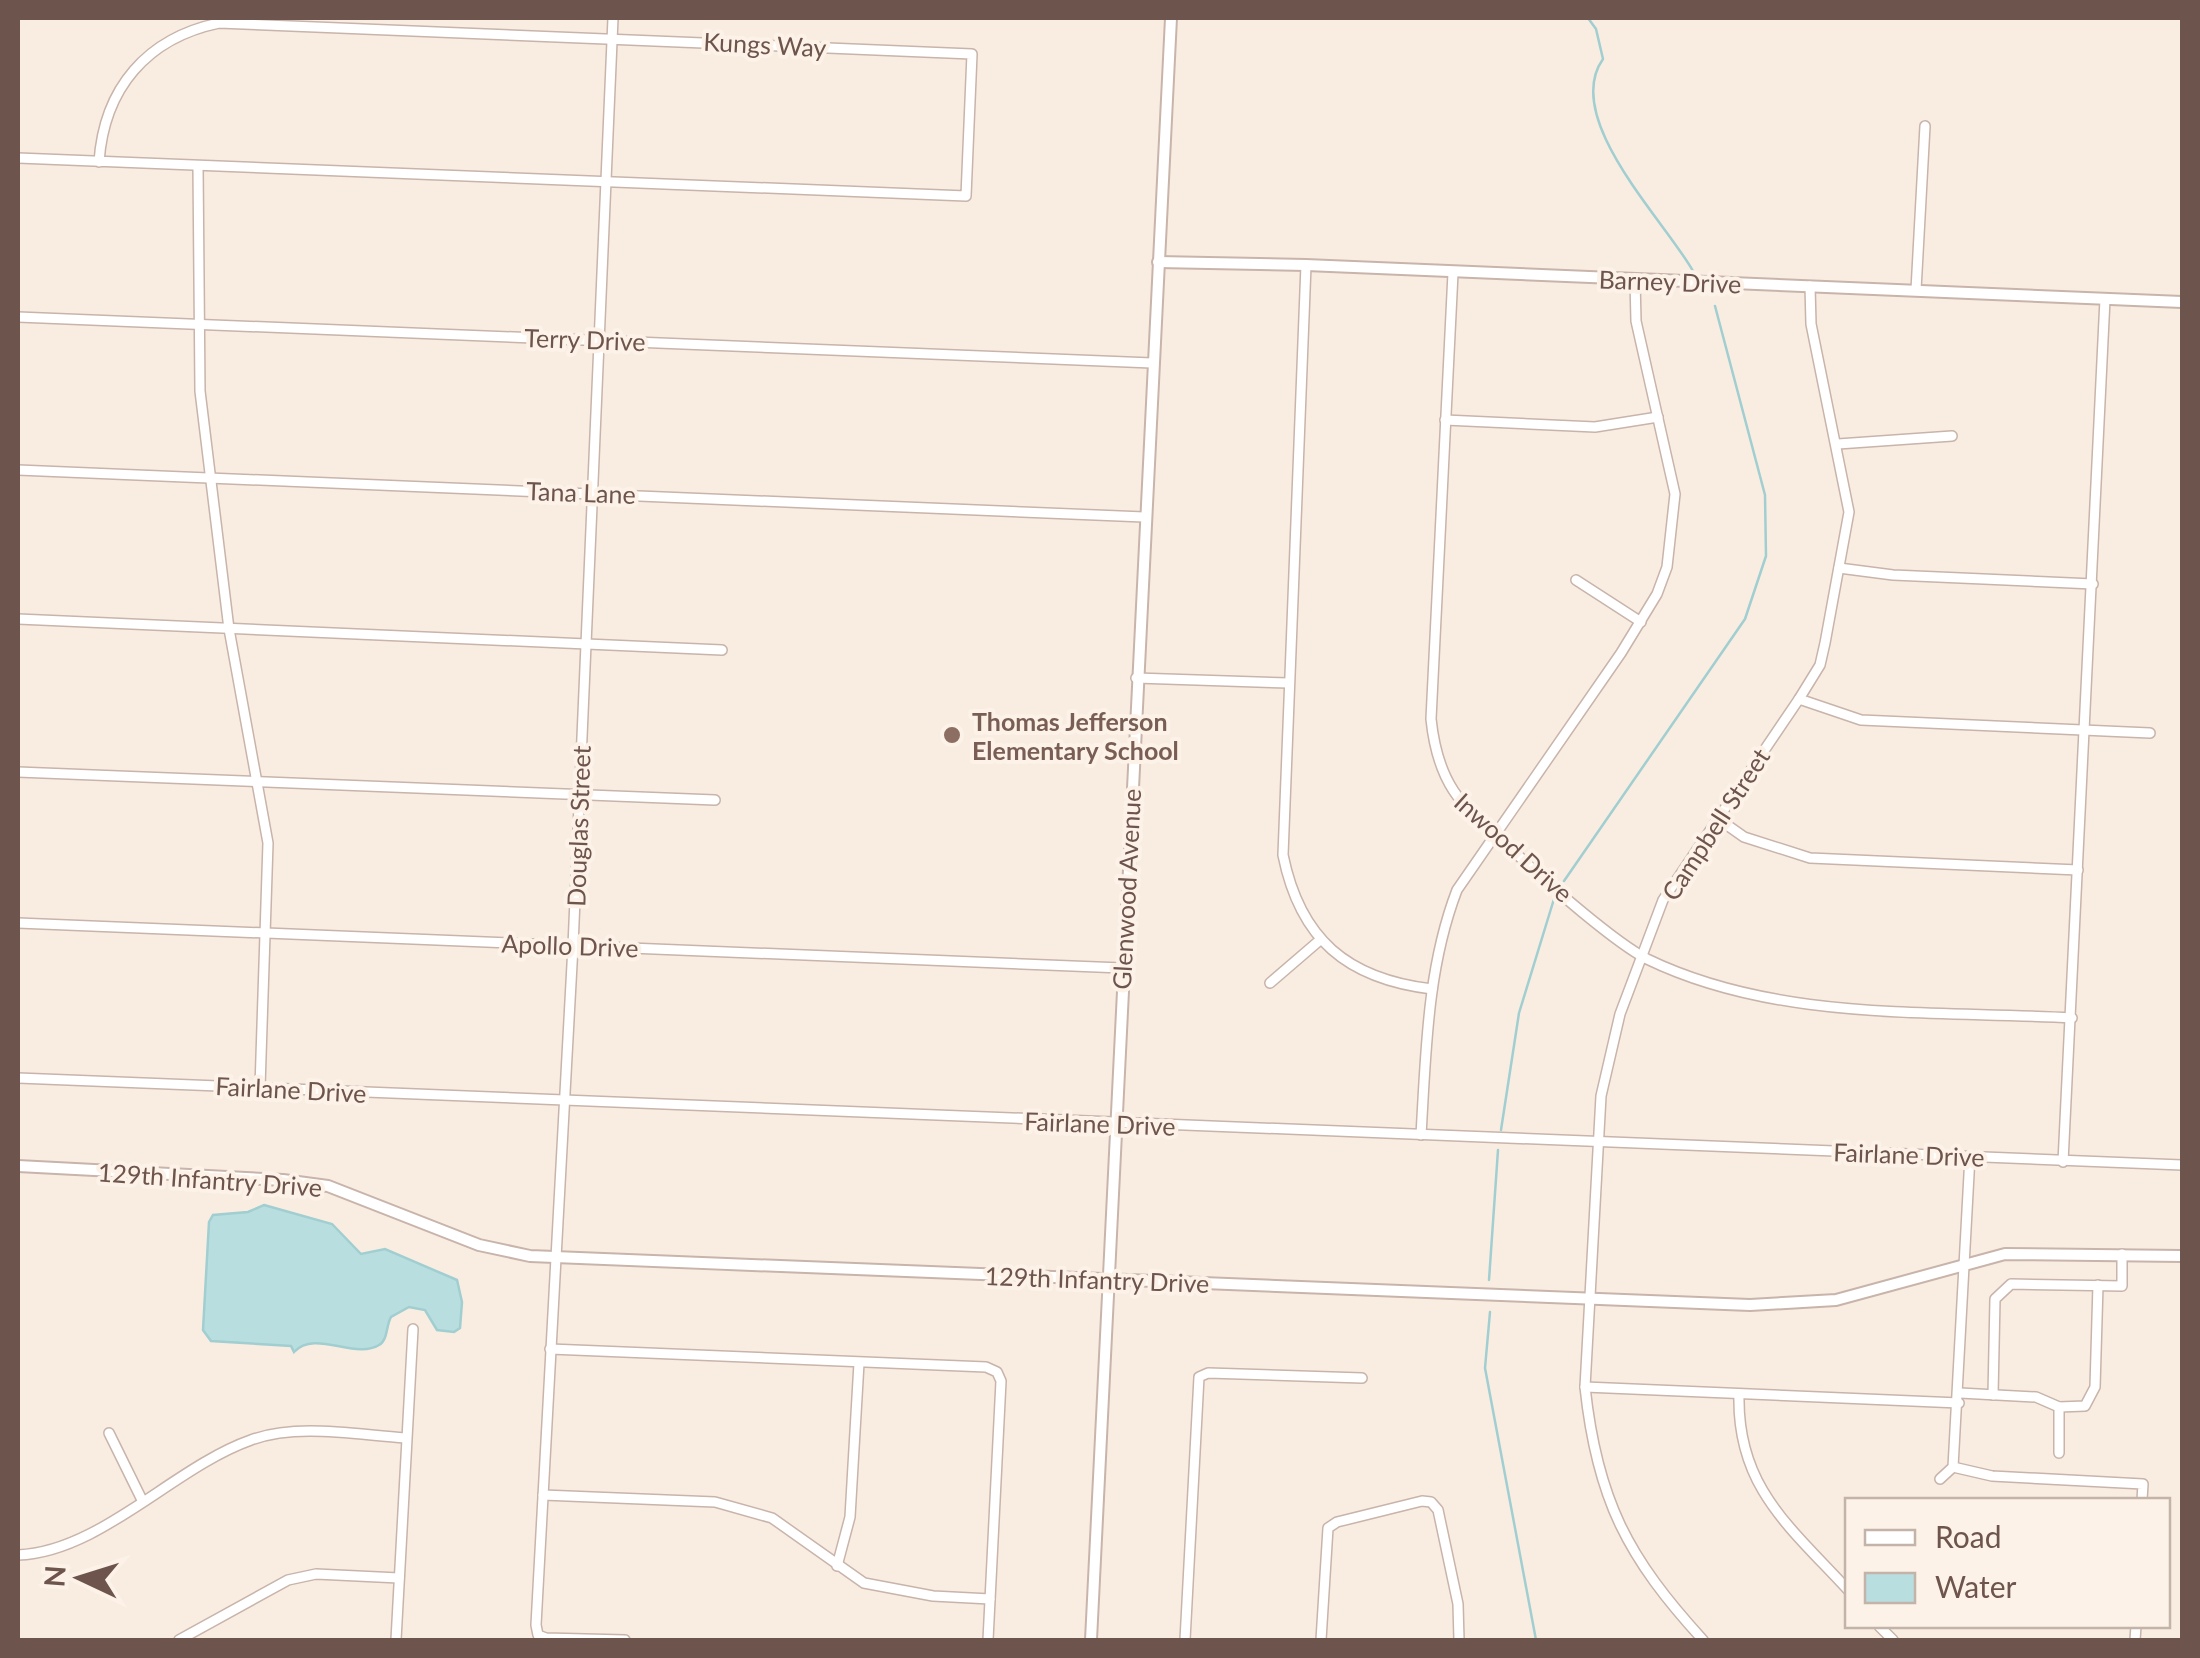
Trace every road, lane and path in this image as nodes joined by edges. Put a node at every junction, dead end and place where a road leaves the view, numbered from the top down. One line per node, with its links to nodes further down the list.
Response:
1 (613, 18): 3 (street, Douglas Street)
2 (1171, 18): 9 (street, Glenwood Avenue)
3 (612, 38): 6 (street, Kungs Way); 8 (street, Douglas Street); 8 (street, Kungs Way)
4 (1924, 126): 14 (street)
5 (18, 158): 6 (street)
6 (99, 162): 7 (street)
7 (198, 166): 8 (street); 18 (street)
8 (607, 182): 19 (street, Douglas Street)
9 (1158, 262): 10 (street, Barney Drive); 20 (street, Glenwood Avenue)
10 (1306, 264): 11 (street, Barney Drive); 38 (street)
11 (1453, 272): 12 (street, Barney Drive); 22 (street, Inwood Drive)
12 (1635, 280): 13 (street, Barney Drive); 21 (street)
13 (1810, 286): 14 (street, Barney Drive); 24 (street, Campbell Street)
14 (1916, 290): 15 (street, Barney Drive)
15 (2104, 299): 16 (street, Barney Drive); 31 (street)
16 (2182, 302)
17 (18, 316): 18 (street, Terry Drive)
18 (197, 325): 19 (street, Terry Drive); 26 (street)
19 (600, 339): 20 (street, Terry Drive); 27 (street, Douglas Street)
20 (1152, 363): 28 (street, Glenwood Avenue)
21 (1658, 417): 22 (street); 33 (street)
22 (1445, 420): 47 (street, Inwood Drive)
23 (1952, 436): 24 (street)
24 (1838, 444): 29 (street, Campbell Street)
25 (18, 470): 26 (street, Tana Lane)
26 (211, 478): 27 (street, Tana Lane); 34 (street)
27 (594, 493): 28 (street, Tana Lane); 35 (street, Douglas Street)
28 (1144, 517): 37 (street, Glenwood Avenue)
29 (1840, 568): 31 (street); 39 (street, Campbell Street)
30 (1576, 580): 33 (street)
31 (2093, 584): 40 (street)
32 (18, 620): 34 (street)
33 (1641, 622): 47 (street)
34 (229, 629): 35 (street); 43 (street)
35 (587, 643): 36 (street); 44 (street, Douglas Street)
36 (722, 650)
37 (1136, 678): 38 (street); 54 (street, Glenwood Avenue)
38 (1289, 683): 51 (street)
39 (1799, 699): 40 (street); 46 (street, Campbell Street)
40 (2084, 730): 41 (street); 48 (street)
41 (2150, 732)
42 (18, 772): 43 (street)
43 (257, 780): 44 (street); 50 (street)
44 (580, 794): 45 (street); 52 (street, Douglas Street)
45 (714, 800)
46 (1717, 818): 48 (street); 53 (street, Campbell Street)
47 (1493, 833): 53 (street, Inwood Drive); 56 (street)
48 (2078, 870): 57 (street)
49 (18, 923): 50 (street, Apollo Drive)
50 (266, 933): 52 (street, Apollo Drive); 59 (street)
51 (1320, 940): 55 (street); 56 (street)
52 (573, 946): 54 (street, Apollo Drive); 60 (street, Douglas Street)
53 (1642, 957): 57 (street, Inwood Drive); 63 (street, Campbell Street)
54 (1122, 968): 61 (street, Glenwood Avenue)
55 (1270, 983)
56 (1432, 988): 62 (street)
57 (2072, 1018): 65 (street)
58 (18, 1078): 59 (street, Fairlane Drive)
59 (260, 1087): 60 (street, Fairlane Drive)
60 (562, 1101): 61 (street, Fairlane Drive); 69 (street, Douglas Street)
61 (1114, 1124): 62 (street, Fairlane Drive); 72 (street, Glenwood Avenue)
62 (1422, 1135): 63 (street, Fairlane Drive)
63 (1599, 1142): 64 (street, Fairlane Drive); 74 (street, Campbell Street)
64 (1970, 1156): 65 (street, Fairlane Drive); 71 (street)
65 (2063, 1162): 66 (street, Fairlane Drive)
66 (2182, 1165)
67 (18, 1166): 69 (street, 129th Infantry Drive)
68 (2122, 1254): 70 (street, 129th Infantry Drive); 71 (street, 129th Infantry Drive); 73 (street)
69 (556, 1256): 72 (street, 129th Infantry Drive); 76 (street, Douglas Street)
70 (2182, 1256)
71 (1966, 1264): 74 (street, 129th Infantry Drive); 82 (street)
72 (1109, 1280): 74 (street, 129th Infantry Drive); 101 (street, Glenwood Avenue)
73 (2098, 1285): 81 (street); 83 (street)
74 (1590, 1299): 79 (street, Campbell Street)
75 (413, 1329): 85 (street)
76 (550, 1349): 77 (street); 89 (street, Douglas Street)
77 (859, 1363): 93 (street); 96 (street)
78 (1362, 1378): 102 (street)
79 (1585, 1387): 80 (street); 105 (street, Campbell Street)
80 (1740, 1395): 82 (street); 95 (street)
81 (1992, 1395): 82 (street); 83 (street)
82 (1959, 1398): 87 (street)
83 (2059, 1407): 86 (street)
84 (109, 1433): 91 (street)
85 (405, 1438): 91 (street); 94 (street)
86 (2058, 1454)
87 (1954, 1467): 88 (street); 90 (street)
88 (1940, 1479)
89 (542, 1495): 93 (street); 99 (street, Douglas Street)
90 (2142, 1498)
91 (142, 1500): 92 (street)
92 (18, 1555)
93 (837, 1566): 96 (street)
94 (399, 1578): 97 (street); 98 (street)
95 (1845, 1587)
96 (990, 1599): 100 (street)
97 (179, 1640)
98 (396, 1640)
99 (625, 1640)
100 (988, 1640)
101 (1090, 1640)
102 (1184, 1640)
103 (1321, 1640): 104 (street)
104 (1459, 1640)
105 (1703, 1640)

